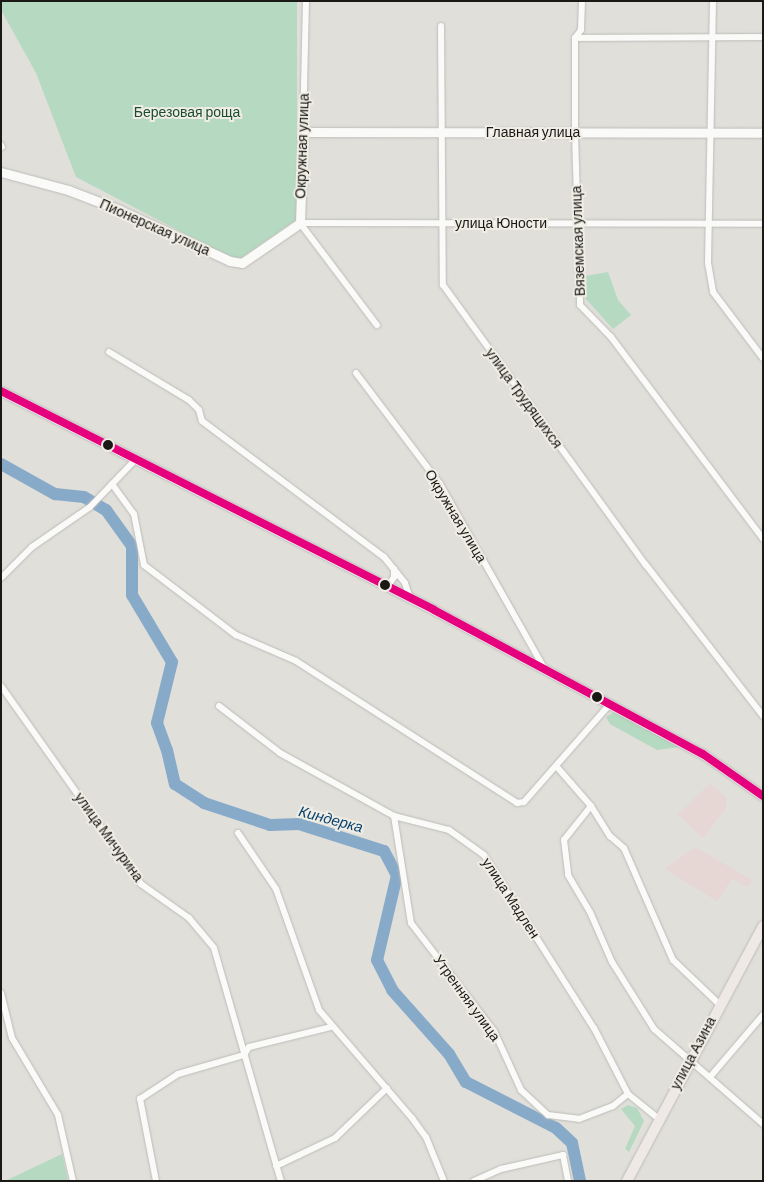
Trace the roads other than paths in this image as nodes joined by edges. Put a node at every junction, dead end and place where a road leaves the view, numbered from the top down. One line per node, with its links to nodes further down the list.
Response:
1 (306, 1): 8 (street, Окружная улица)
2 (582, 1): 7 (street, Вяземская улица)
3 (713, 1): 5 (street)
4 (441, 26): 9 (street, улица Трудящихся)
5 (713, 37): 6 (street); 7 (street); 11 (street)
6 (763, 37)
7 (576, 38): 10 (street, Вяземская улица)
8 (303, 132): 9 (street, Главная улица); 14 (street, Окружная улица)
9 (439, 132): 10 (street, Главная улица); 15 (street, улица Трудящихся)
10 (575, 133): 11 (street, Главная улица); 16 (street, Вяземская улица)
11 (710, 133): 12 (street, Главная улица); 17 (street)
12 (763, 133)
13 (1, 172): 14 (street, Пионерская улица)
14 (300, 223): 15 (street, улица Юности); 19 (street)
15 (441, 223): 16 (street, улица Юности); 35 (street, улица Трудящихся)
16 (575, 223): 17 (street, улица Юности); 26 (street, Вяземская улица)
17 (711, 224): 18 (street, улица Юности); 21 (street)
18 (763, 224)
19 (377, 325)
20 (109, 352): 27 (street)
21 (763, 358)
22 (356, 373): 31 (street, Окружная улица)
23 (1, 391): 24 (street)
24 (136, 459): 25 (street); 29 (street)
25 (112, 484): 28 (street); 36 (street)
26 (763, 539)
27 (394, 568): 29 (street); 30 (street)
28 (1, 578)
29 (388, 586): 30 (street)
30 (410, 598): 31 (street)
31 (544, 668): 33 (street)
32 (1, 686): 46 (street, улица Мичурина)
33 (610, 704): 36 (street); 37 (street)
34 (219, 706): 39 (street, улица Мадлен)
35 (763, 716)
36 (557, 767): 38 (street)
37 (763, 796)
38 (591, 806): 43 (street); 47 (street)
39 (394, 816): 50 (street, улица Мадлен); 50 (street, Утренняя улица)
40 (238, 832): 45 (street)
41 (763, 926): 43 (main road, улица Азина)
42 (1, 993): 54 (street)
43 (719, 1004): 47 (main road, улица Азина)
44 (763, 1015): 48 (street)
45 (331, 1027): 46 (street); 49 (street)
46 (244, 1055): 53 (street, улица Мичурина); 55 (street)
47 (688, 1060): 48 (street); 51 (main road, улица Азина)
48 (710, 1077): 52 (street)
49 (387, 1088): 53 (street); 57 (street)
50 (628, 1094): 51 (street, улица Мадлен)
51 (658, 1118): 60 (main road, улица Азина)
52 (763, 1124)
53 (276, 1166): 56 (street, улица Мичурина)
54 (73, 1181)
55 (156, 1181)
56 (281, 1181)
57 (444, 1181)
58 (474, 1181): 59 (street)
59 (568, 1181)
60 (627, 1181)

